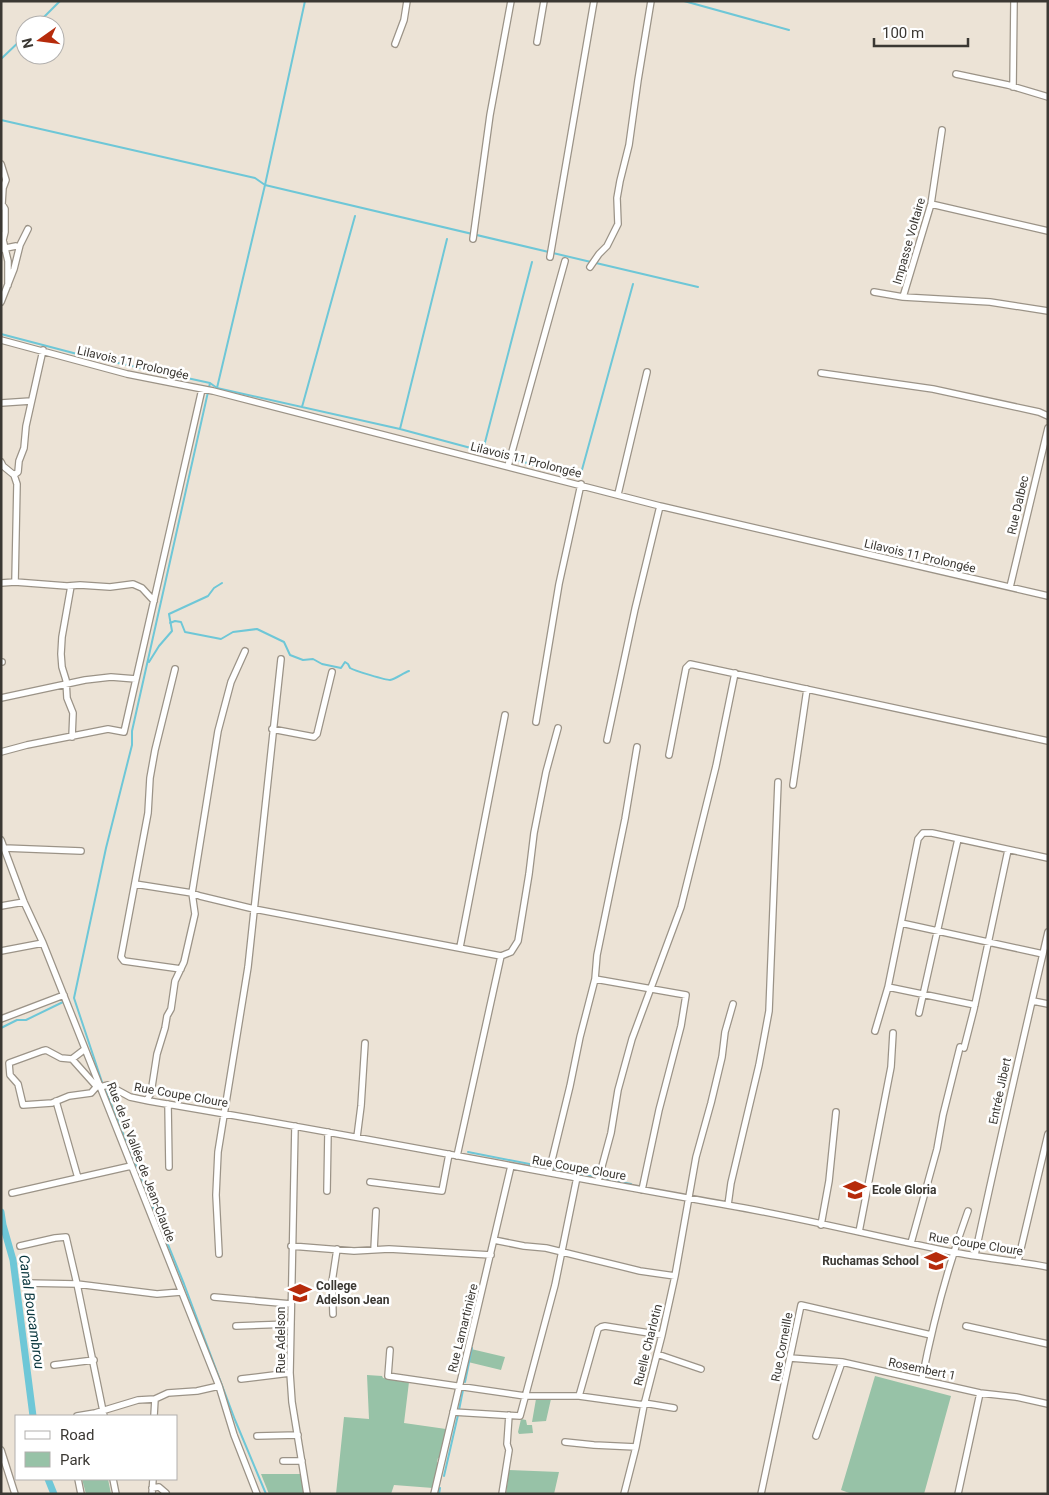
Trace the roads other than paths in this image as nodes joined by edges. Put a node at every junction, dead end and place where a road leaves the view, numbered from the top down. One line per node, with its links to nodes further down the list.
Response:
1 (408, 1): 8 (street)
2 (510, 1): 18 (street)
3 (544, 1): 7 (street)
4 (594, 1): 21 (street)
5 (651, 1): 23 (street)
6 (1014, 1): 10 (street)
7 (537, 42)
8 (395, 44)
9 (956, 74): 10 (street)
10 (1013, 87): 11 (street)
11 (1048, 97)
12 (942, 130): 15 (street, Impasse Voltaire)
13 (1, 164): 14 (street)
14 (2, 195): 20 (street)
15 (931, 204): 17 (street); 26 (street, Impasse Voltaire)
16 (28, 229): 19 (street)
17 (1048, 232)
18 (473, 239)
19 (19, 248): 20 (street); 24 (street)
20 (3, 249): 24 (street)
21 (550, 257)
22 (565, 261): 39 (street)
23 (590, 266)
24 (8, 285): 27 (street)
25 (874, 292): 26 (street)
26 (903, 297): 28 (street)
27 (1, 302)
28 (1048, 311)
29 (1, 340): 30 (street, Lilavois 11 Prolongée)
30 (43, 350): 33 (street, Lilavois 11 Prolongée); 34 (street)
31 (647, 372): 42 (street)
32 (821, 373): 36 (street)
33 (202, 389): 39 (street, Lilavois 11 Prolongée); 50 (street)
34 (31, 401): 35 (street); 40 (street)
35 (1, 403)
36 (1048, 416)
37 (1048, 428): 47 (street, Rue Dalbec)
38 (1, 462): 40 (street)
39 (508, 466): 41 (street, Lilavois 11 Prolongée)
40 (14, 475): 44 (street)
41 (581, 484): 42 (street, Lilavois 11 Prolongée); 61 (street)
42 (618, 494): 43 (street, Lilavois 11 Prolongée)
43 (660, 506): 47 (street, Lilavois 11 Prolongée); 65 (street)
44 (16, 582): 45 (street); 46 (street)
45 (1, 583)
46 (71, 586): 50 (street); 57 (street)
47 (1010, 587): 49 (street, Lilavois 11 Prolongée)
48 (1048, 588): 49 (street)
49 (1047, 596)
50 (154, 601): 56 (street)
51 (245, 651): 79 (street)
52 (280, 659): 63 (street)
53 (175, 669): 78 (street)
54 (332, 672): 63 (street)
55 (735, 673): 58 (street); 69 (street); 95 (street)
56 (136, 679): 57 (street); 64 (street)
57 (66, 685): 59 (street); 64 (street)
58 (807, 689): 66 (street); 71 (street)
59 (1, 698)
60 (505, 714): 88 (street)
61 (536, 722)
62 (558, 728): 91 (street)
63 (272, 729): 82 (street)
64 (72, 737): 68 (street)
65 (607, 740)
66 (1048, 741)
67 (637, 747): 93 (street)
68 (1, 752)
69 (669, 755)
70 (778, 782): 133 (street)
71 (793, 785)
72 (958, 838): 75 (street); 83 (street); 84 (street)
73 (1, 840): 74 (street, Rue de la Vallée de Jean-Claude)
74 (4, 848): 76 (street); 80 (street, Rue de la Vallée de Jean-Claude)
75 (1008, 850): 77 (street); 86 (street)
76 (81, 851)
77 (1048, 858)
78 (135, 884): 79 (street); 92 (street)
79 (192, 893): 82 (street); 92 (street)
80 (24, 902): 81 (street); 87 (street, Rue de la Vallée de Jean-Claude)
81 (1, 906)
82 (254, 909): 88 (street); 114 (street)
83 (901, 923): 84 (street); 94 (street)
84 (938, 932): 86 (street); 96 (street)
85 (1048, 932): 90 (street, Entrée Jibert)
86 (988, 942): 90 (street); 101 (street)
87 (43, 943): 89 (street); 97 (street, Rue de la Vallée de Jean-Claude)
88 (460, 947): 91 (street)
89 (1, 951)
90 (1043, 954): 98 (street, Entrée Jibert)
91 (501, 956): 120 (street)
92 (181, 969): 110 (street)
93 (595, 979): 95 (street); 124 (street)
94 (888, 987): 96 (street); 104 (street)
95 (650, 990): 127 (street); 129 (street)
96 (923, 994): 101 (street); 102 (street)
97 (64, 995): 103 (street); 107 (street, Rue de la Vallée de Jean-Claude)
98 (1033, 1000): 100 (street); 148 (street, Entrée Jibert)
99 (733, 1004): 132 (street, Ruelle Charlotin)
100 (1048, 1004)
101 (975, 1005): 139 (street)
102 (919, 1012)
103 (1, 1018)
104 (875, 1031)
105 (893, 1033): 137 (street)
106 (365, 1043): 118 (street)
107 (85, 1049): 108 (street); 109 (street, Rue de la Vallée de Jean-Claude)
108 (72, 1059): 109 (street); 111 (street)
109 (101, 1086): 110 (street, Rue Coupe Cloure); 111 (street); 121 (street, Rue de la Vallée de Jean-Claude)
110 (147, 1100): 112 (street, Rue Coupe Cloure)
111 (56, 1101): 126 (street)
112 (168, 1104): 114 (street, Rue Coupe Cloure); 123 (street)
113 (836, 1112): 136 (street)
114 (224, 1113): 115 (street, Rue Coupe Cloure); 146 (street)
115 (295, 1126): 116 (street, Rue Coupe Cloure); 141 (street, Rue Adelson)
116 (328, 1132): 118 (street, Rue Coupe Cloure); 130 (street)
117 (1048, 1134): 149 (street)
118 (357, 1137): 119 (street, Rue Coupe Cloure)
119 (449, 1154): 120 (street, Rue Coupe Cloure); 128 (street)
120 (457, 1156): 122 (street, Rue Coupe Cloure)
121 (132, 1166): 126 (street); 154 (street, Rue de la Vallée de Jean-Claude)
122 (511, 1166): 124 (street, Rue Coupe Cloure); 138 (street, Rue Lamartinière)
123 (170, 1167)
124 (549, 1172): 125 (street, Rue Coupe Cloure)
125 (577, 1177): 127 (street, Rue Coupe Cloure); 145 (street)
126 (78, 1178): 131 (street)
127 (598, 1181): 129 (street, Rue Coupe Cloure)
128 (370, 1182)
129 (642, 1190): 132 (street, Rue Coupe Cloure)
130 (328, 1191)
131 (12, 1194)
132 (689, 1200): 133 (street, Rue Coupe Cloure); 151 (street, Ruelle Charlotin)
133 (728, 1205): 136 (street, Rue Coupe Cloure)
134 (376, 1211): 143 (street)
135 (968, 1211): 144 (street)
136 (821, 1225): 137 (street, Rue Coupe Cloure)
137 (858, 1232): 139 (street, Rue Coupe Cloure)
138 (494, 1240): 145 (street); 147 (street, Rue Lamartinière)
139 (911, 1243): 144 (street, Rue Coupe Cloure)
140 (20, 1246): 153 (street)
141 (291, 1246): 142 (street); 156 (street, Rue Adelson)
142 (337, 1250): 143 (street); 157 (street)
143 (374, 1250): 147 (street)
144 (953, 1252): 148 (street, Rue Coupe Cloure); 162 (street)
145 (562, 1253): 151 (street); 177 (street)
146 (219, 1254)
147 (491, 1255): 175 (street, Rue Lamartinière)
148 (975, 1255): 149 (street, Rue Coupe Cloure)
149 (1018, 1261): 150 (street, Rue Coupe Cloure)
150 (1048, 1267)
151 (675, 1276): 161 (street, Ruelle Charlotin)
152 (26, 1282): 153 (street)
153 (77, 1284): 154 (street); 167 (street)
154 (181, 1292): 174 (street, Rue de la Vallée de Jean-Claude)
155 (214, 1297): 156 (street)
156 (291, 1304): 158 (street, Rue Adelson)
157 (333, 1314)
158 (291, 1324): 159 (street); 171 (street, Rue Adelson)
159 (236, 1326)
160 (966, 1326): 163 (street)
161 (662, 1335): 165 (street, Ruelle Charlotin); 178 (street)
162 (931, 1335): 166 (street, Rue Corneille); 173 (street)
163 (1048, 1344)
164 (390, 1350): 175 (street)
165 (657, 1354): 170 (street); 180 (street, Ruelle Charlotin)
166 (790, 1358): 168 (street, Rosembert 1); 208 (street, Rue Corneille)
167 (94, 1360): 169 (street); 184 (street)
168 (842, 1362): 173 (street, Rosembert 1); 190 (street)
169 (54, 1365)
170 (701, 1369)
171 (290, 1373): 172 (street); 189 (street, Rue Adelson)
172 (241, 1379)
173 (922, 1379): 176 (street, Rosembert 1)
174 (218, 1386): 179 (street); 203 (street, Rue de la Vallée de Jean-Claude)
175 (459, 1386): 177 (street); 183 (street, Rue Lamartinière)
176 (980, 1393): 181 (street, Rosembert 1); 209 (street)
177 (526, 1396): 178 (street); 187 (street)
178 (579, 1396): 180 (street)
179 (155, 1399): 184 (street); 186 (street)
180 (644, 1404): 182 (street); 192 (street, Ruelle Charlotin)
181 (1048, 1404)
182 (674, 1408)
183 (457, 1413): 187 (street); 205 (street, Rue Lamartinière)
184 (104, 1414): 185 (street)
185 (90, 1415)
186 (154, 1415)
187 (509, 1415): 206 (street)
188 (257, 1436): 189 (street)
189 (298, 1436): 195 (street, Rue Adelson)
190 (816, 1436)
191 (565, 1442): 192 (street)
192 (636, 1447): 207 (street, Ruelle Charlotin)
193 (1, 1450): 200 (street)
194 (283, 1460): 195 (street)
195 (302, 1461): 204 (street, Rue Adelson)
196 (78, 1480): 201 (street)
197 (113, 1480): 202 (street)
198 (152, 1491): 199 (street)
199 (166, 1493)
200 (15, 1494)
201 (81, 1494)
202 (116, 1494)
203 (257, 1494)
204 (307, 1494)
205 (434, 1494)
206 (502, 1494)
207 (624, 1494)
208 (761, 1494)
209 (958, 1494)

